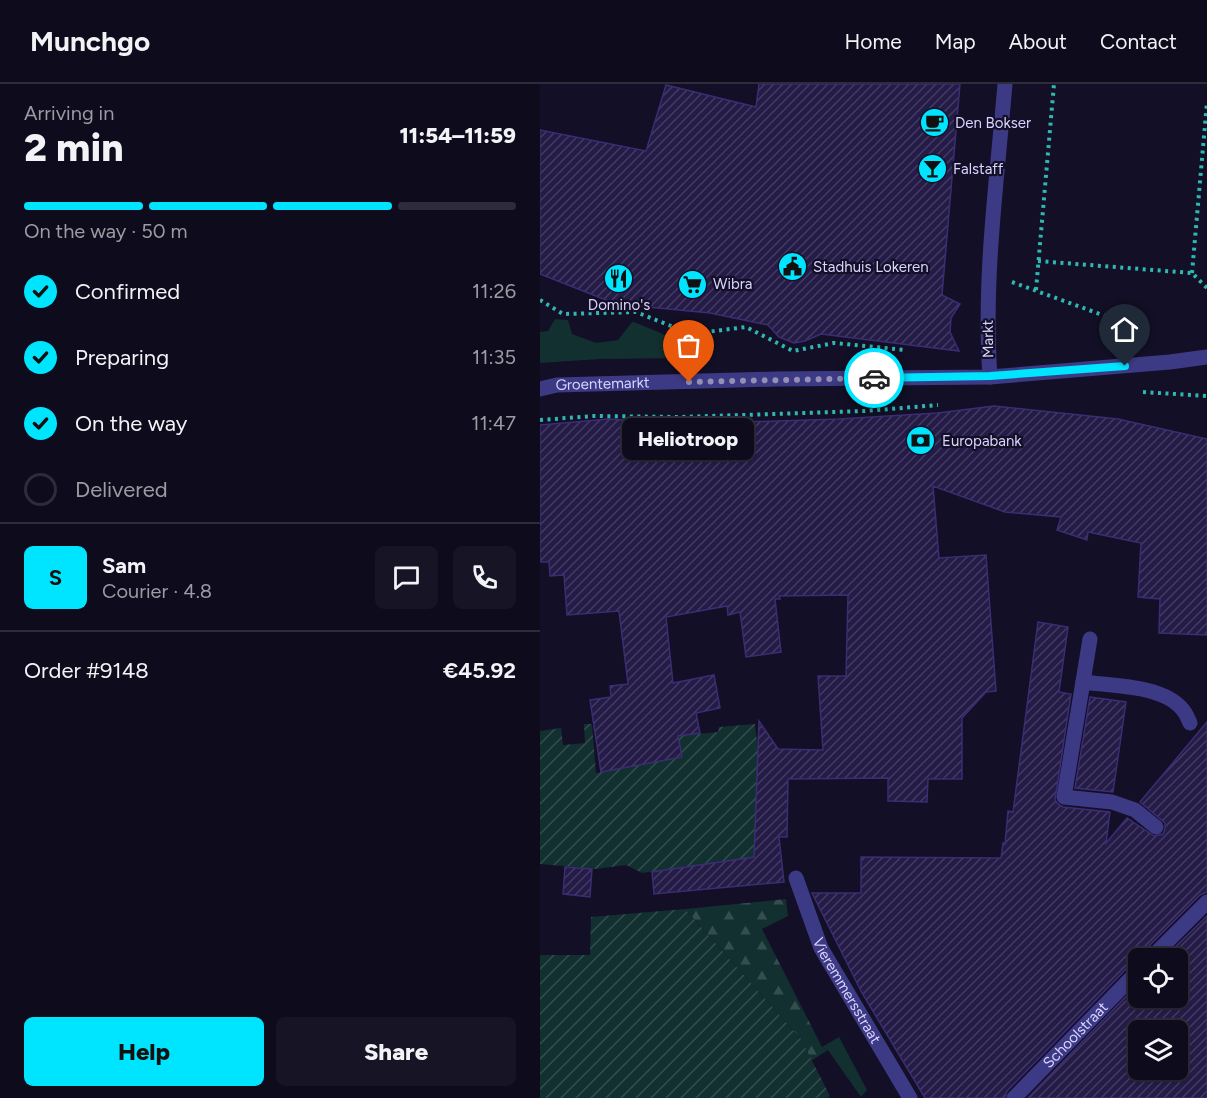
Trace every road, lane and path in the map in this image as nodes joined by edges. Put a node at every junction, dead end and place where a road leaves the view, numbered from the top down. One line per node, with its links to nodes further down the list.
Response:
1 (1005, 84): 5 (street, Markt)
2 (1054, 84): 4 (path)
3 (1207, 102): 6 (path)
4 (1038, 261): 6 (path); 8 (path)
5 (989, 273): 8 (path); 13 (street, Markt)
6 (1192, 273): 7 (path)
7 (1207, 288)
8 (1035, 290): 12 (path)
9 (540, 300): 10 (path)
10 (916, 351)
11 (1207, 357): 12 (street, Markt)
12 (1170, 362): 13 (street, Markt)
13 (990, 376): 14 (street, Groentemarkt)
14 (540, 389)
15 (1133, 392): 16 (path)
16 (1207, 396)
17 (947, 405): 18 (path)
18 (540, 420)
19 (1090, 639): 20 (street)
20 (1083, 682): 21 (street); 22 (street)
21 (1190, 723)
22 (1156, 827)
23 (796, 878): 27 (street, Vieremmersstraat)
24 (1207, 902): 25 (street)
25 (1161, 948)
26 (1128, 981): 28 (street, Schoolstraat)
27 (910, 1098)
28 (1014, 1098)

